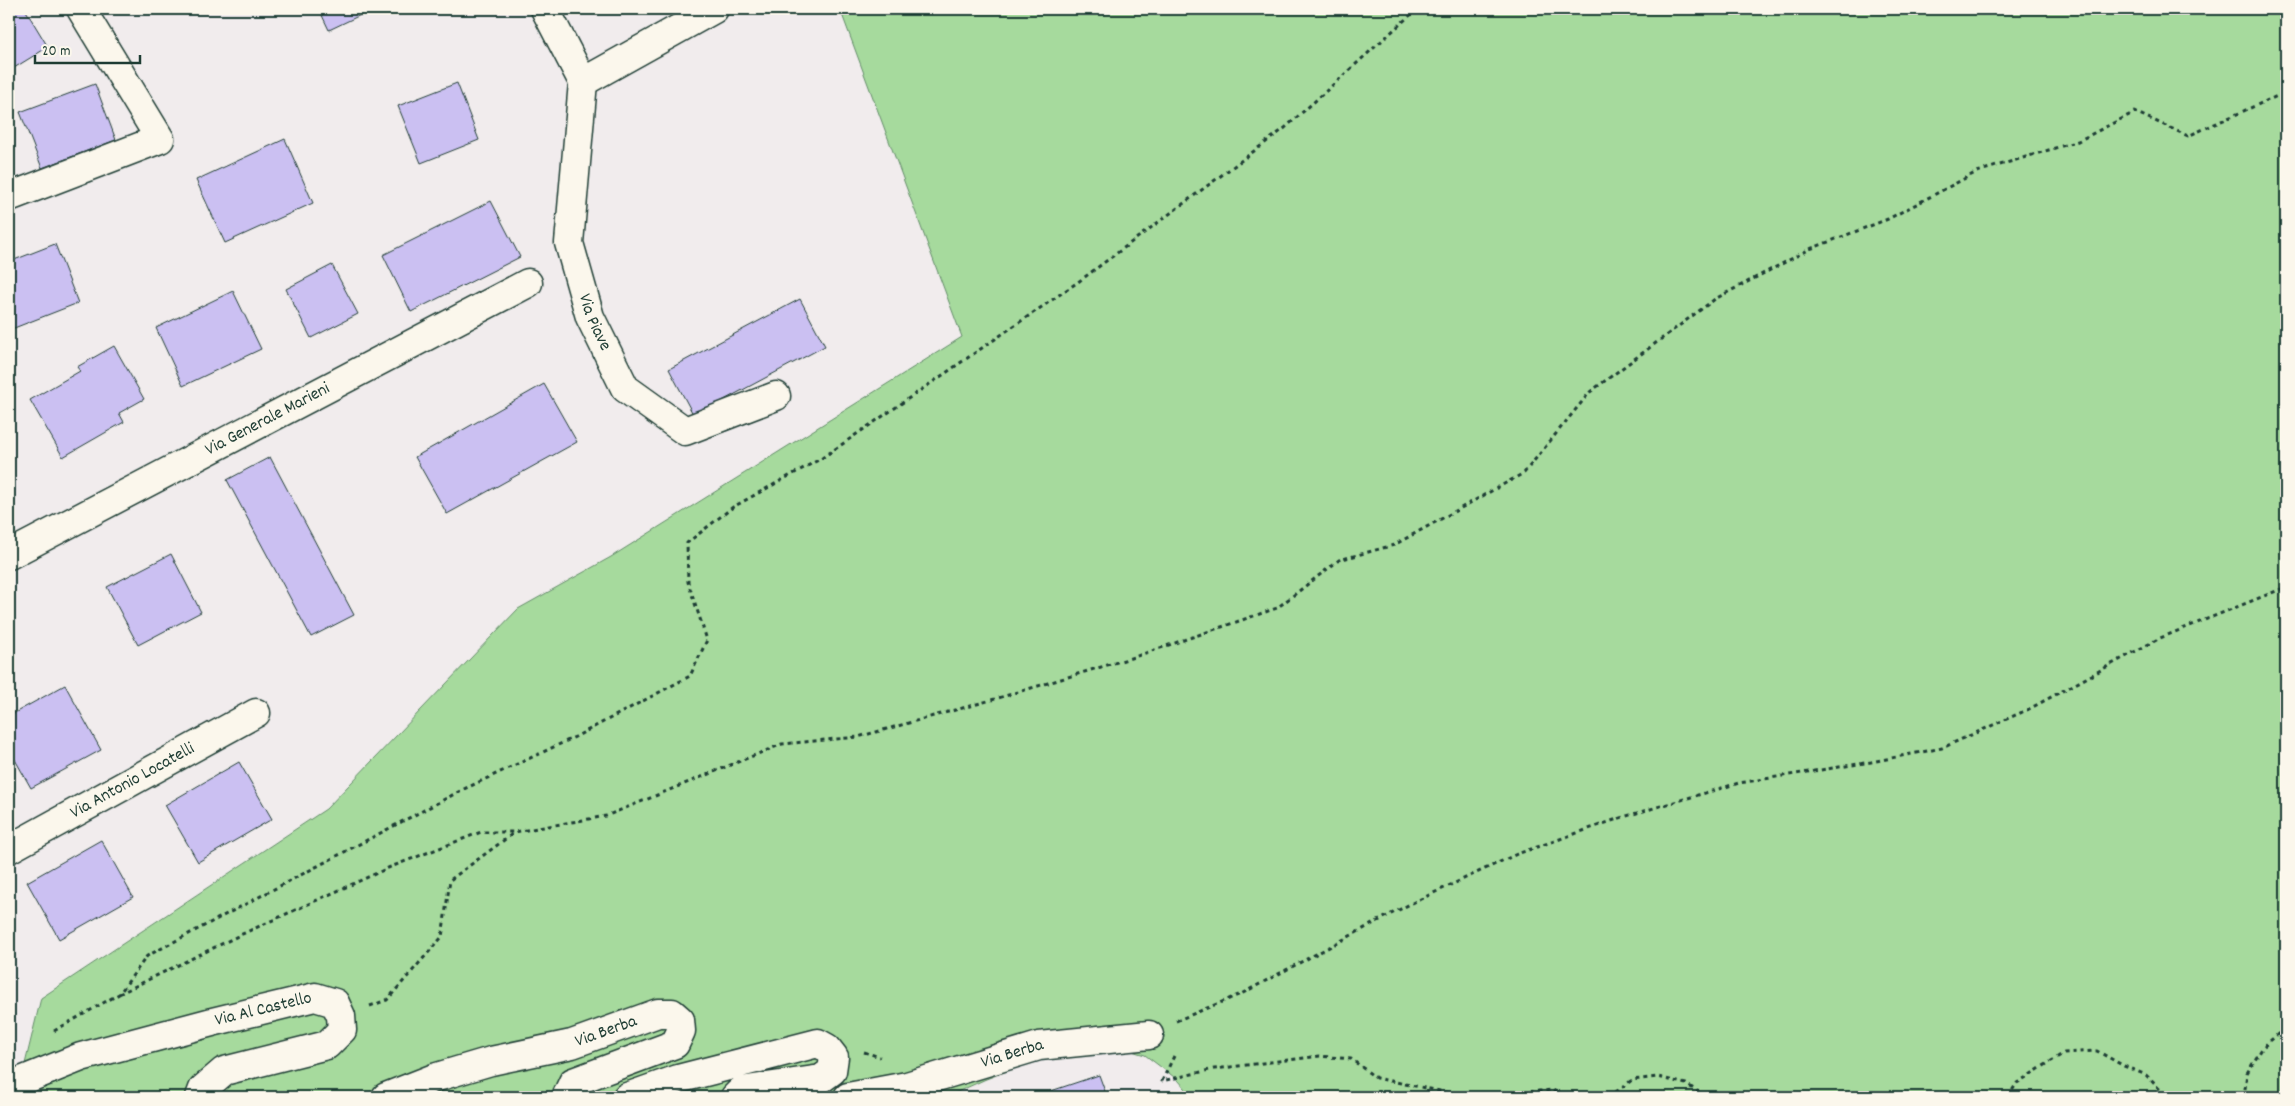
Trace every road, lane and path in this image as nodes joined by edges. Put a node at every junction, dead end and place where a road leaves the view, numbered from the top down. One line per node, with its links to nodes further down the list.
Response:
1 (81, 9): 7 (street)
2 (544, 9): 5 (street)
3 (714, 9): 5 (street)
4 (1417, 9): 15 (path)
5 (584, 82): 9 (street, Via Piave)
6 (2286, 92): 13 (path)
7 (9, 197)
8 (528, 283): 10 (street, Via Generale Marieni)
9 (776, 396)
10 (9, 555)
11 (2286, 587): 19 (path)
12 (256, 713): 14 (street, Via Antonio Locatelli)
13 (516, 832): 15 (path); 16 (path)
14 (9, 850)
15 (119, 994): 18 (path)
16 (341, 1016): 20 (street, Via Al Castello); 21 (street)
17 (2286, 1027): 34 (path)
18 (51, 1033)
19 (1149, 1035): 26 (street, Via Berba); 27 (path)
20 (9, 1086)
21 (200, 1097)
22 (386, 1097): 23 (street, Via Berba)
23 (568, 1097)
24 (627, 1097): 25 (street)
25 (736, 1097)
26 (848, 1097)
27 (1469, 1097)
28 (1506, 1097): 29 (path)
29 (1562, 1097)
30 (1609, 1097): 31 (path)
31 (1706, 1097)
32 (2008, 1097): 33 (path)
33 (2167, 1097)
34 (2244, 1097)

